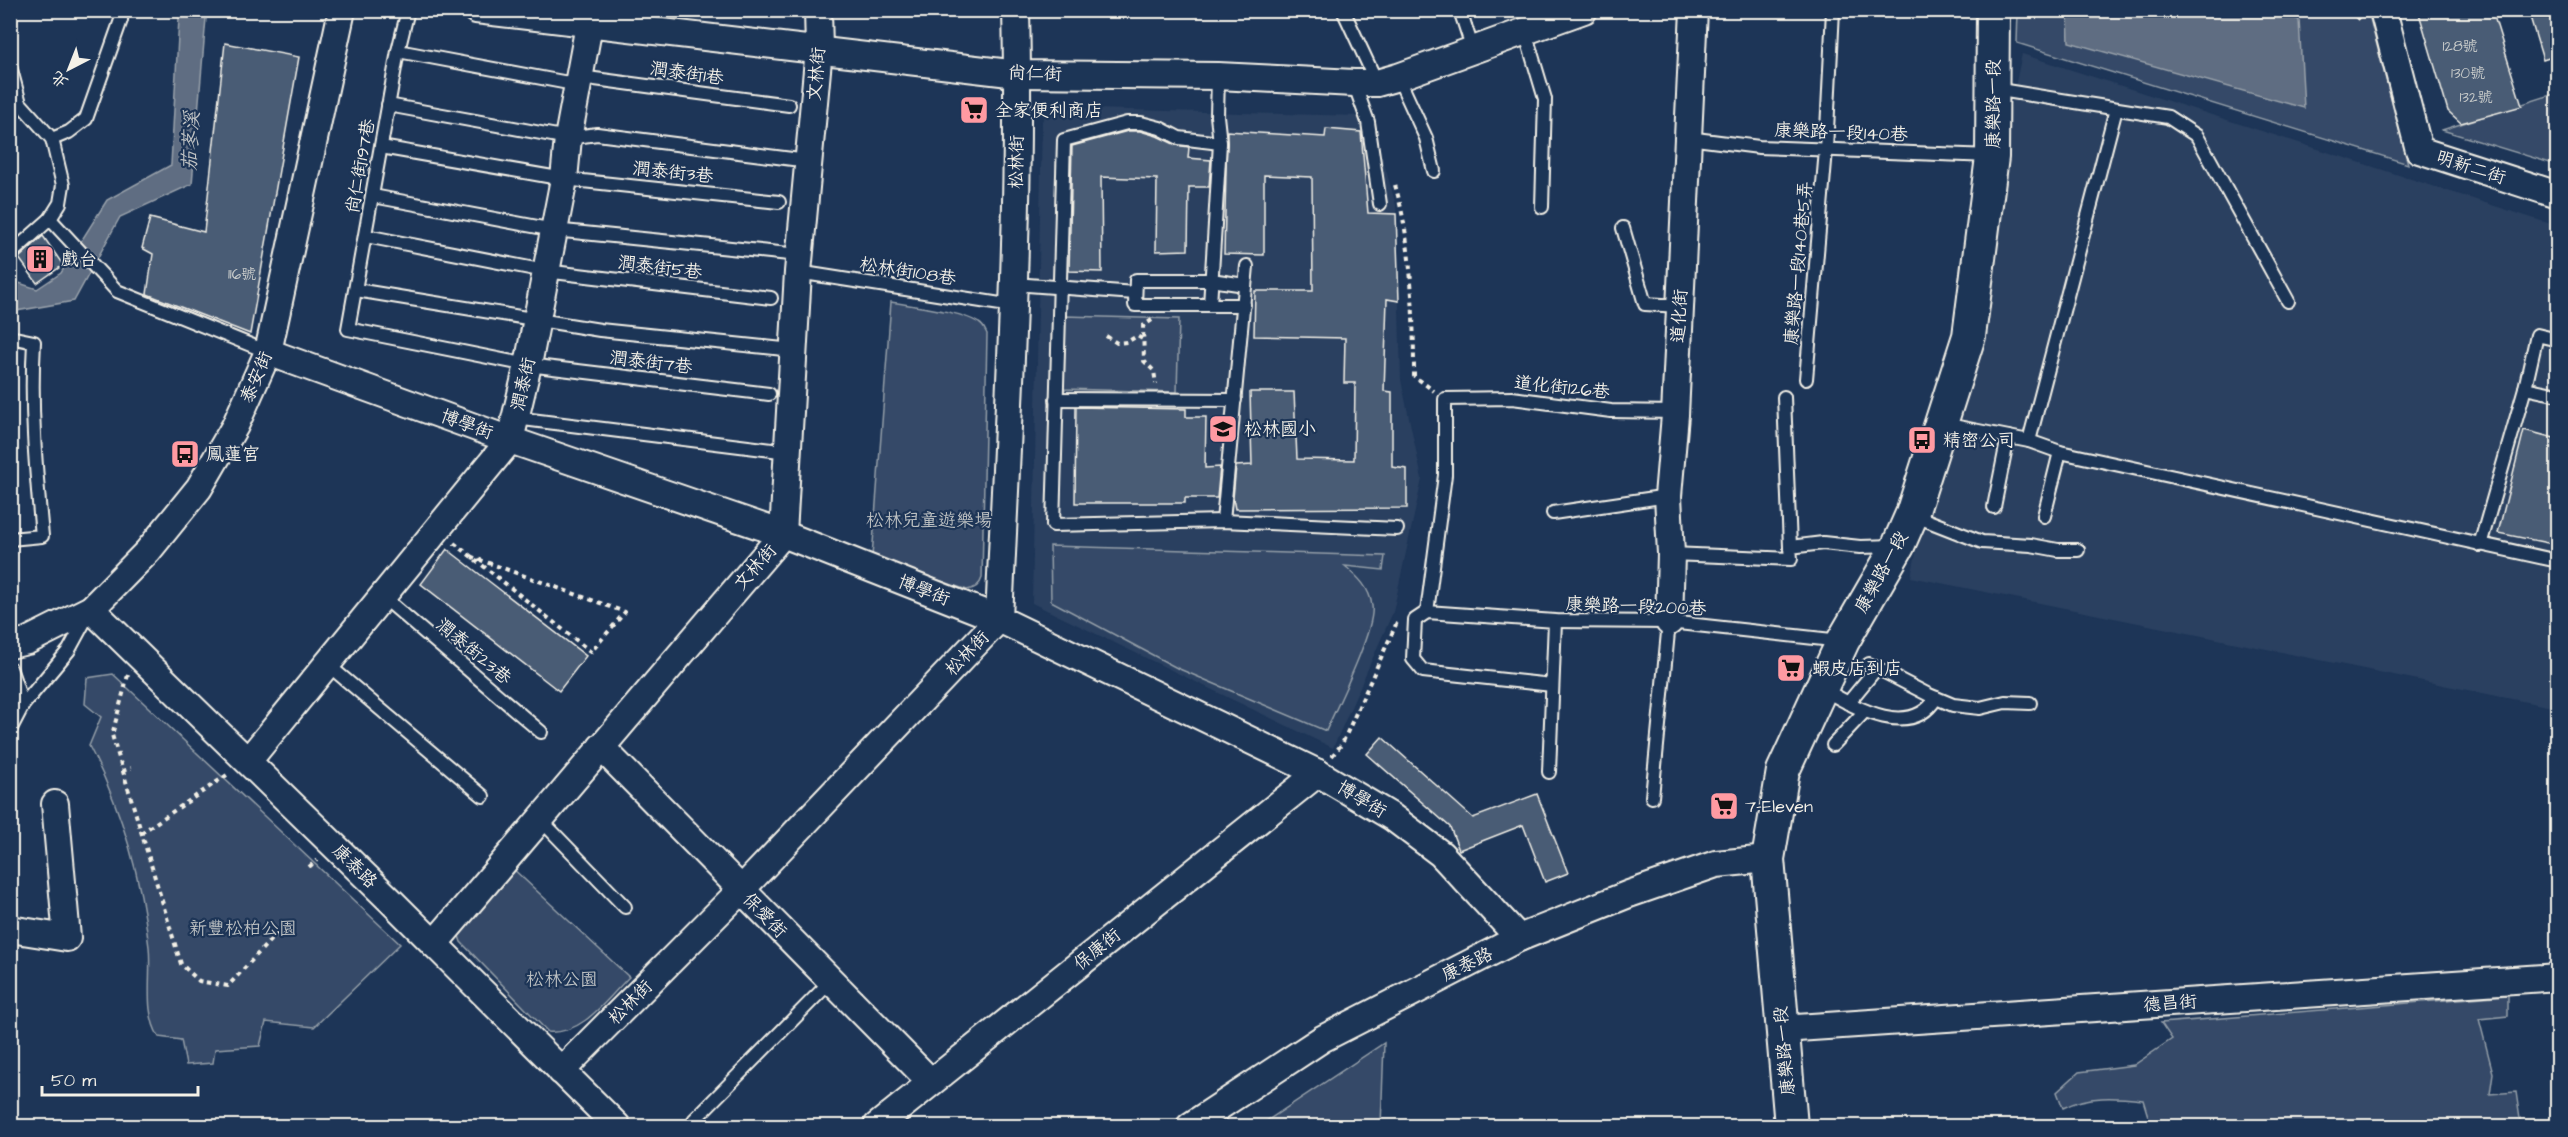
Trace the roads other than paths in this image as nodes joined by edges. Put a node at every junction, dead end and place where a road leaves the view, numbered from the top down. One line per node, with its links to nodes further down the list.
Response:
1 (122, 10): 30 (lane)
2 (342, 10): 67 (street, 泰安街)
3 (408, 10): 18 (lane, 尚仁街197巷)
4 (476, 10): 14 (street, 尚仁街)
5 (818, 10): 16 (street, 文林街)
6 (1016, 10): 20 (street, 松林街)
7 (1343, 10): 23 (lane)
8 (1460, 10): 17 (lane)
9 (1584, 10): 15 (street, 尚仁街)
10 (1694, 10): 29 (street, 道化街)
11 (1833, 10): 33 (lane, 康樂路一段140巷5弄)
12 (1993, 10): 24 (street, 康樂路一段)
13 (2384, 10): 38 (street, 明新二街)
14 (589, 25): 16 (street, 尚仁街); 22 (street, 潤泰街)
15 (1525, 32): 17 (street, 尚仁街); 42 (lane)
16 (819, 49): 20 (street, 尚仁街); 35 (street, 文林街)
17 (1473, 50): 23 (street, 尚仁街)
18 (398, 51): 22 (lane, 潤泰街1巷); 25 (lane, 尚仁街197巷)
19 (10, 66): 30 (lane)
20 (1018, 74): 21 (street, 尚仁街); 56 (street, 松林街)
21 (1218, 76): 23 (street, 尚仁街); 31 (lane)
22 (580, 81): 26 (lane, 潤泰街1巷); 28 (street, 潤泰街)
23 (1376, 81): 36 (lane); 41 (lane)
24 (1993, 89): 27 (lane); 34 (street, 康樂路一段)
25 (388, 105): 28 (lane); 32 (lane, 尚仁街197巷)
26 (789, 105)
27 (2116, 109): 58 (lane); 80 (lane)
28 (568, 138): 35 (lane); 37 (street, 潤泰街)
29 (1688, 138): 33 (lane, 康樂路一段140巷); 61 (street, 道化街)
30 (52, 139): 43 (lane)
31 (1220, 143): 51 (lane); 53 (lane)
32 (381, 147): 37 (lane, 潤泰街3巷); 39 (lane, 尚仁街197巷)
33 (1826, 150): 34 (lane, 康樂路一段140巷); 69 (lane, 康樂路一段140巷5弄)
34 (1992, 157): 77 (street, 康樂路一段)
35 (808, 160): 48 (street, 文林街)
36 (1434, 171)
37 (564, 178): 40 (lane, 潤泰街3巷); 45 (street, 潤泰街)
38 (2558, 195)
39 (373, 196): 45 (lane, 松林街108巷); 46 (lane, 尚仁街197巷)
40 (779, 202)
41 (1380, 204)
42 (1542, 207)
43 (50, 219): 47 (lane); 67 (lane)
44 (1623, 228): 61 (lane)
45 (554, 230): 48 (lane, 松林街108巷); 50 (street, 潤泰街)
46 (366, 236): 50 (lane, 潤泰街5巷); 54 (lane, 尚仁街197巷)
47 (10, 257)
48 (799, 263): 56 (lane, 松林街108巷); 66 (street, 文林街)
49 (1247, 266): 52 (lane)
50 (545, 271): 57 (lane, 潤泰街5巷); 62 (street, 潤泰街)
51 (1212, 280): 52 (lane); 55 (lane); 59 (lane)
52 (1245, 285): 60 (lane)
53 (1059, 287): 55 (lane, 松林街108巷); 56 (lane, 松林街108巷); 74 (lane)
54 (356, 290): 62 (lane); 63 (lane, 尚仁街197巷)
55 (1135, 293): 59 (lane)
56 (1013, 295): 101 (street, 松林街)
57 (771, 298)
58 (2288, 301)
59 (1210, 305): 60 (lane)
60 (1244, 305): 75 (lane)
61 (1680, 306): 76 (street, 道化街)
62 (536, 320): 66 (lane); 68 (street, 潤泰街)
63 (348, 329): 68 (lane, 潤泰街7巷)
64 (10, 337): 91 (lane)
65 (2558, 340): 70 (lane)
66 (793, 350): 81 (street, 文林街)
67 (268, 352): 78 (street, 博學街); 99 (street, 泰安街)
68 (528, 365): 71 (lane, 潤泰街7巷); 78 (street, 潤泰街)
69 (1806, 378)
70 (2525, 388): 72 (lane); 92 (lane)
71 (769, 394)
72 (2558, 395)
73 (1784, 397): 94 (lane)
74 (1056, 399): 75 (lane); 88 (lane)
75 (1235, 400): 88 (lane)
76 (1675, 412): 83 (street, 道化街); 100 (lane, 道化街126巷)
77 (1943, 424): 79 (lane); 86 (street, 康樂路一段)
78 (513, 429): 81 (lane); 90 (street, 博學街); 98 (street, 潤泰街)
79 (2008, 437): 80 (lane); 84 (lane)
80 (2029, 441): 82 (lane)
81 (788, 452): 90 (street, 文林街)
82 (2060, 452): 87 (lane); 92 (lane)
83 (1668, 496): 85 (lane); 96 (street, 道化街)
84 (1994, 507)
85 (1553, 513)
86 (1912, 514): 93 (street, 康樂路一段); 95 (lane)
87 (2044, 516)
88 (1223, 521): 89 (lane)
89 (1397, 529)
90 (783, 534): 101 (street, 博學街); 118 (street, 文林街)
91 (10, 539)
92 (2480, 545): 97 (lane)
93 (1898, 546): 94 (lane); 104 (street, 康樂路一段)
94 (1790, 547): 96 (lane)
95 (2078, 550)
96 (1671, 554): 103 (street, 道化街)
97 (2558, 561)
98 (382, 596): 106 (street, 潤泰街); 116 (lane, 潤泰街23巷)
99 (91, 609): 105 (street, 泰安街); 113 (lane); 119 (street, 康泰路)
100 (1427, 612): 102 (lane, 康樂路一段200巷); 108 (lane)
101 (999, 619): 121 (street, 博學街); 127 (street, 松林街)
102 (1555, 621): 103 (lane, 康樂路一段200巷); 108 (lane)
103 (1669, 622): 104 (lane, 康樂路一段200巷); 123 (lane)
104 (1843, 641): 109 (street, 康樂路一段)
105 (10, 645)
106 (327, 664): 119 (street, 潤泰街); 122 (lane)
107 (10, 668): 113 (lane)
108 (1552, 685): 120 (lane)
109 (1820, 688): 112 (lane); 126 (street, 康樂路一段)
110 (1936, 698): 111 (lane); 112 (lane); 114 (lane)
111 (2030, 703)
112 (1848, 704): 114 (lane)
113 (23, 705): 115 (lane)
114 (1865, 711): 117 (lane)
115 (10, 730)
116 (542, 732)
117 (1833, 745)
118 (601, 747): 125 (street, 文林街); 127 (street, 保愛街)
119 (248, 761): 131 (street, 康泰路)
120 (1549, 772)
121 (1318, 773): 130 (street, 博學街); 136 (street, 保康街)
122 (483, 796)
123 (1652, 797)
124 (55, 804): 129 (street)
125 (541, 820): 128 (lane); 131 (street, 文林街)
126 (1768, 859): 130 (street, 康泰路); 134 (street, 康樂路一段)
127 (741, 890): 133 (street, 保愛街); 135 (street, 松林街)
128 (626, 907)
129 (10, 929)
130 (1519, 938): 140 (street, 康泰路)
131 (434, 944): 135 (street, 康泰路)
132 (2558, 977): 134 (street, 德昌街)
133 (830, 982): 136 (street, 保愛街); 137 (lane)
134 (1782, 1029): 141 (street, 康樂路一段)
135 (561, 1071): 138 (street, 康泰路)
136 (931, 1082): 139 (street, 保康街)
137 (694, 1120)
138 (617, 1126)
139 (877, 1126)
140 (1190, 1126)
141 (1791, 1126)

